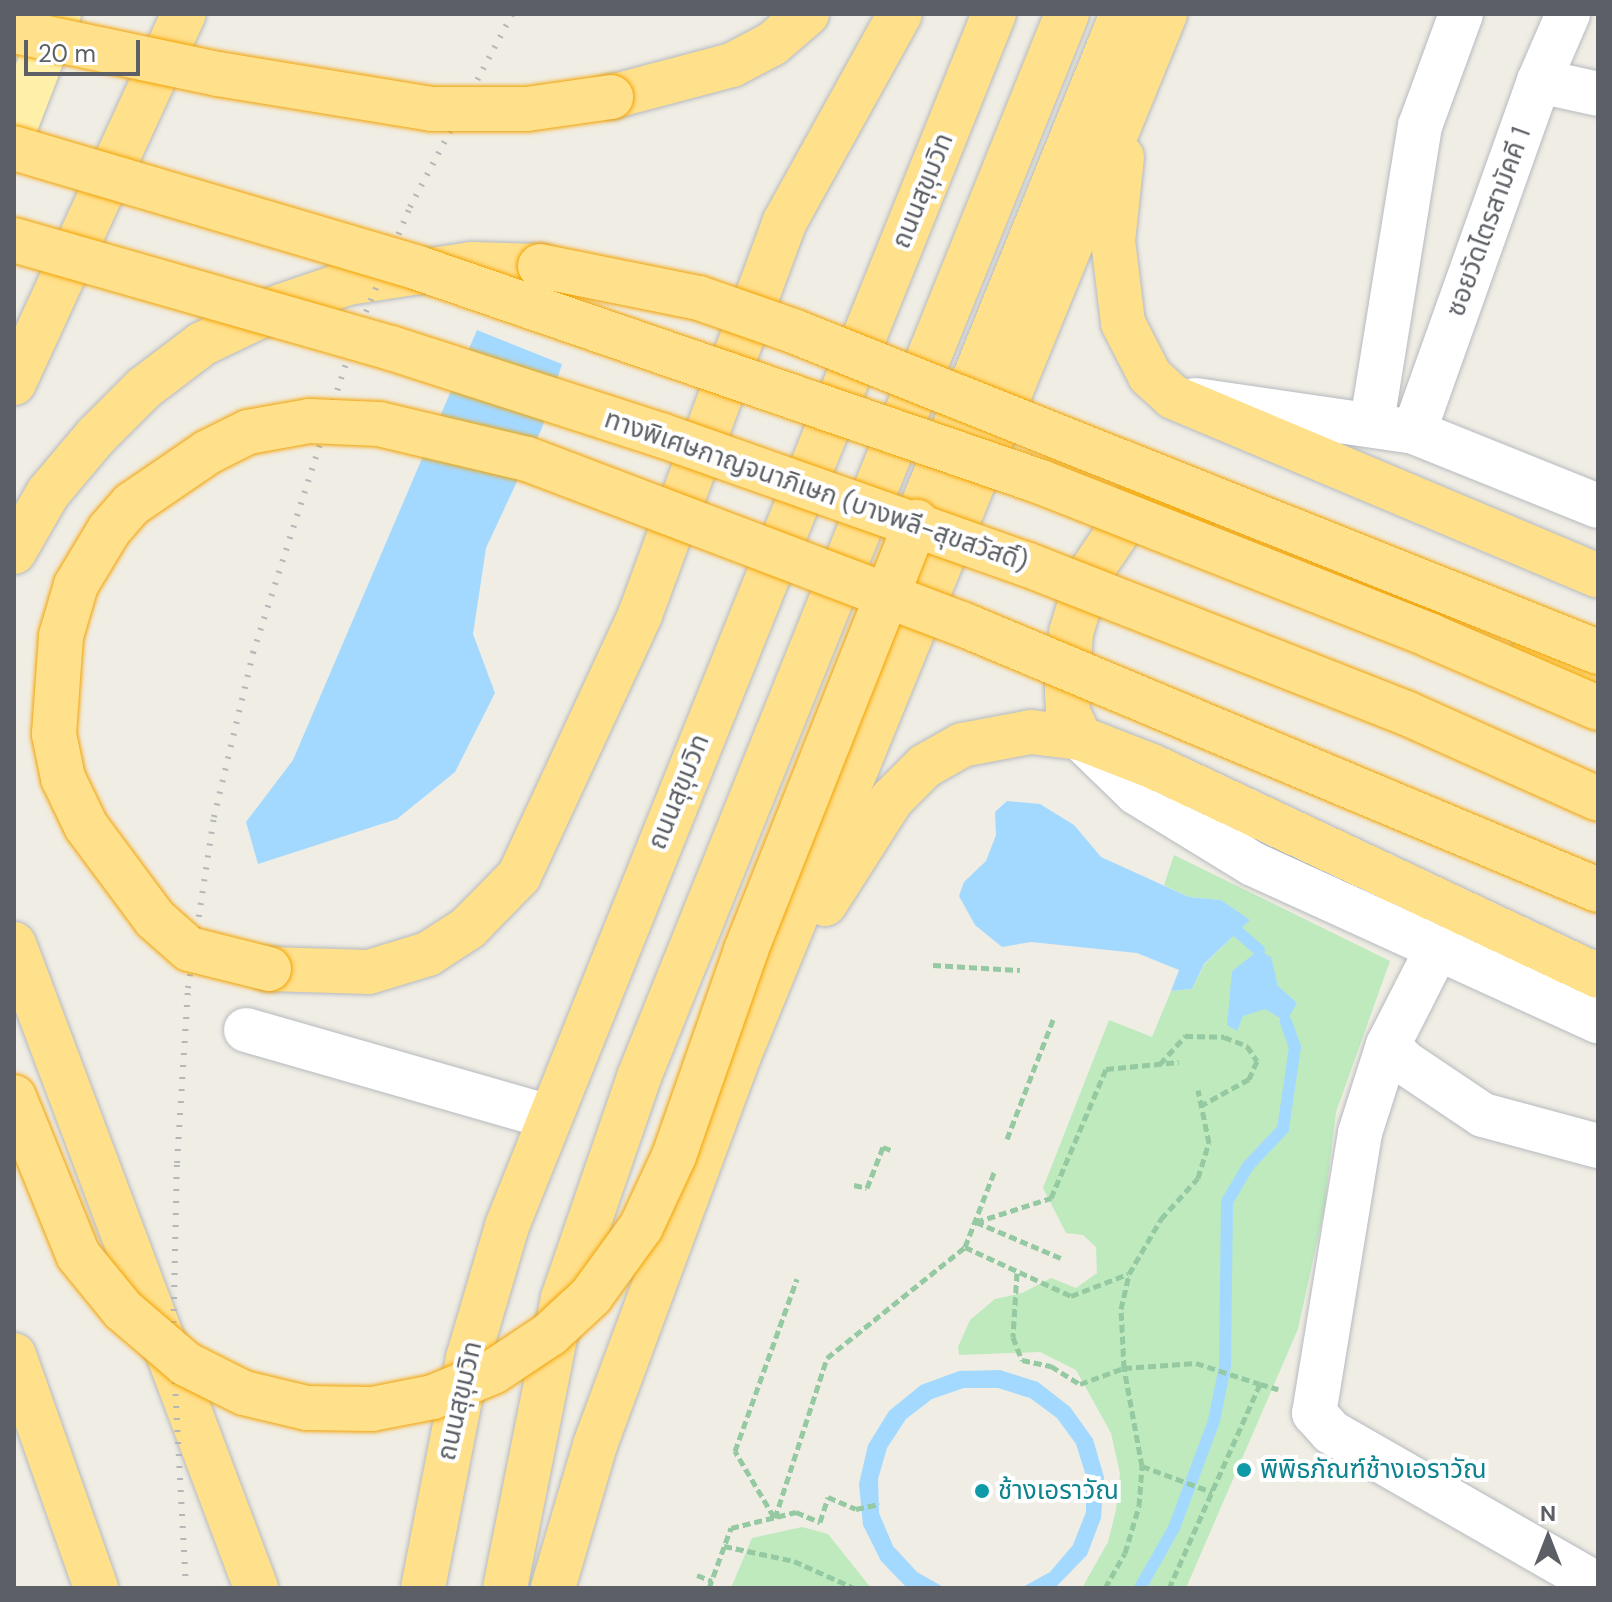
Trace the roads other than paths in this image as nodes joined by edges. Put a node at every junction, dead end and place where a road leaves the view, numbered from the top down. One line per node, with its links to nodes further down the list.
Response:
1 (184, 14): 20 (highway)
2 (763, 14): 14 (highway)
3 (807, 14): 14 (highway)
4 (900, 14): 32 (highway, bridge)
5 (994, 14): 41 (highway, ถนนสุขุมวิท)
6 (1067, 14): 48 (highway)
7 (1122, 14): 40 (highway, bridge)
8 (1165, 14): 15 (highway)
9 (1461, 14): 22 (street)
10 (1568, 14): 13 (street, ซอยวัดไตรสามัคคี 1)
11 (49, 16): 17 (main road)
12 (14, 31): 14 (highway, bridge)
13 (1539, 81): 16 (street); 23 (street, ซอยวัดไตรสามัคคี 1)
14 (683, 82)
15 (1134, 88): 21 (highway); 39 (highway)
16 (1598, 94)
17 (14, 130)
18 (14, 148): 29 (highway, bridge)
19 (14, 240): 31 (highway, ทางพิเศษกาญจนาภิเษก (บางพลี-สุขสวัสดิ์), bridge)
20 (14, 383)
21 (1173, 397): 22 (street); 26 (highway)
22 (1372, 422): 23 (street)
23 (1414, 432): 24 (street)
24 (1598, 506)
25 (14, 552): 27 (highway, bridge)
26 (1598, 576)
27 (1598, 652)
28 (1598, 675): 30 (highway)
29 (1598, 708)
30 (1080, 738): 34 (street); 35 (highway); 39 (highway)
31 (1598, 799)
32 (1598, 890)
33 (14, 944): 46 (highway)
34 (1437, 949): 36 (street); 38 (street)
35 (1598, 976)
36 (1598, 1021)
37 (246, 1030): 41 (street)
38 (1388, 1045): 42 (street); 44 (street)
39 (739, 1056): 49 (highway)
40 (14, 1097)
41 (549, 1117): 47 (highway, ถนนสุขุมวิท)
42 (1598, 1146)
43 (14, 1355): 45 (highway)
44 (1598, 1585)
45 (96, 1588)
46 (256, 1588)
47 (423, 1588)
48 (505, 1588)
49 (553, 1588)

